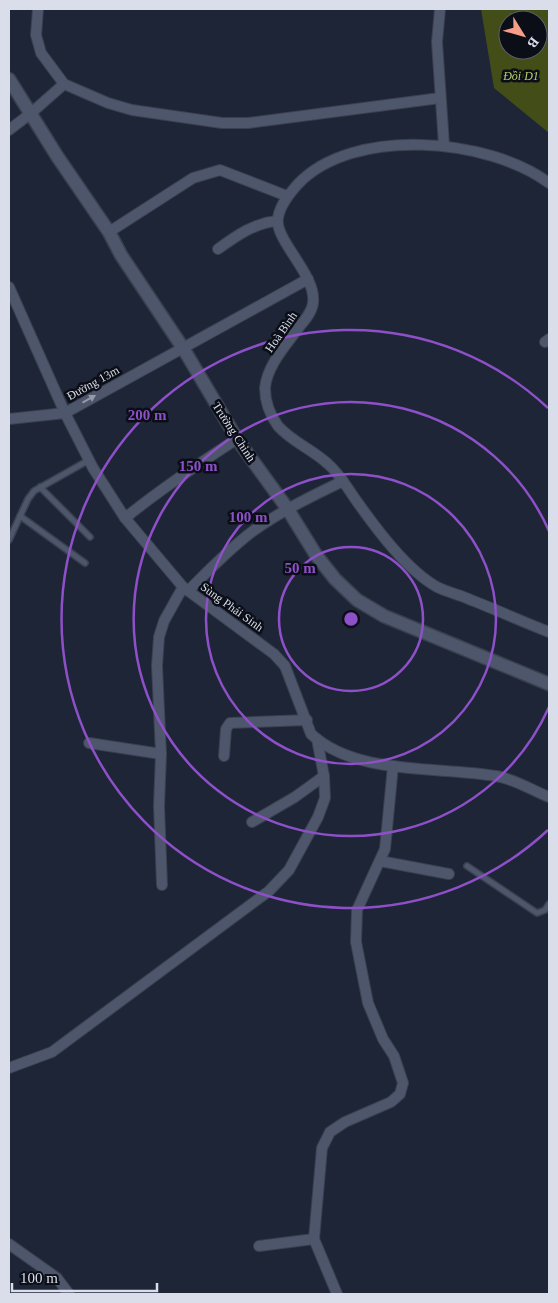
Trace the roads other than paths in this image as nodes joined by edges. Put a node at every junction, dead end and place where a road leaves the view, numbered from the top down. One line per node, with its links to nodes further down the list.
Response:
1 (38, 9): 4 (street)
2 (440, 9): 5 (street)
3 (9, 79): 6 (street, Trường Chinh)
4 (64, 84): 5 (street); 6 (street)
5 (440, 98): 8 (street)
6 (30, 114): 7 (street); 12 (street, Trường Chinh)
7 (9, 130)
8 (444, 145): 9 (street); 10 (street)
9 (549, 183)
10 (287, 196): 11 (street); 12 (street)
11 (277, 221): 13 (street); 14 (street, Hoà Bình)
12 (109, 232): 16 (street, Trường Chinh)
13 (218, 248)
14 (308, 279): 16 (street, Đường 13m); 21 (street, Hoà Bình)
15 (9, 287): 17 (street, Sùng Phái Sinh)
16 (183, 348): 17 (street, Đường 13m, one-way to 16); 19 (street, Trường Chinh)
17 (65, 413): 18 (street, Đường 13m); 20 (street, Sùng Phái Sinh)
18 (9, 419)
19 (237, 439): 23 (street, Trường Chinh); 25 (street)
20 (89, 460): 22 (lane); 25 (street, Sùng Phái Sinh)
21 (343, 481): 23 (street); 30 (street, Hoà Bình)
22 (40, 487): 24 (lane); 26 (lane)
23 (288, 508): 29 (street); 31 (street, Trường Chinh)
24 (20, 516): 27 (lane); 28 (lane)
25 (125, 518): 29 (street, Sùng Phái Sinh)
26 (90, 537)
27 (9, 540)
28 (85, 563)
29 (186, 589): 32 (street, Sùng Phái Sinh); 35 (street)
30 (549, 632)
31 (549, 684)
32 (306, 720): 33 (street, Sùng Phái Sinh); 36 (street)
33 (317, 739): 37 (street, Sùng Phái Sinh); 38 (street)
34 (89, 743): 35 (street)
35 (162, 754): 44 (street)
36 (224, 756)
37 (393, 766): 39 (street, Sùng Phái Sinh); 41 (street)
38 (324, 776): 40 (street); 46 (street)
39 (549, 797)
40 (252, 822)
41 (380, 862): 43 (street); 47 (street)
42 (467, 866): 45 (lane)
43 (449, 874)
44 (162, 885)
45 (549, 904)
46 (9, 1068)
47 (314, 1239): 49 (street); 51 (street)
48 (9, 1244): 50 (street)
49 (259, 1246)
50 (69, 1294)
51 (337, 1294)

